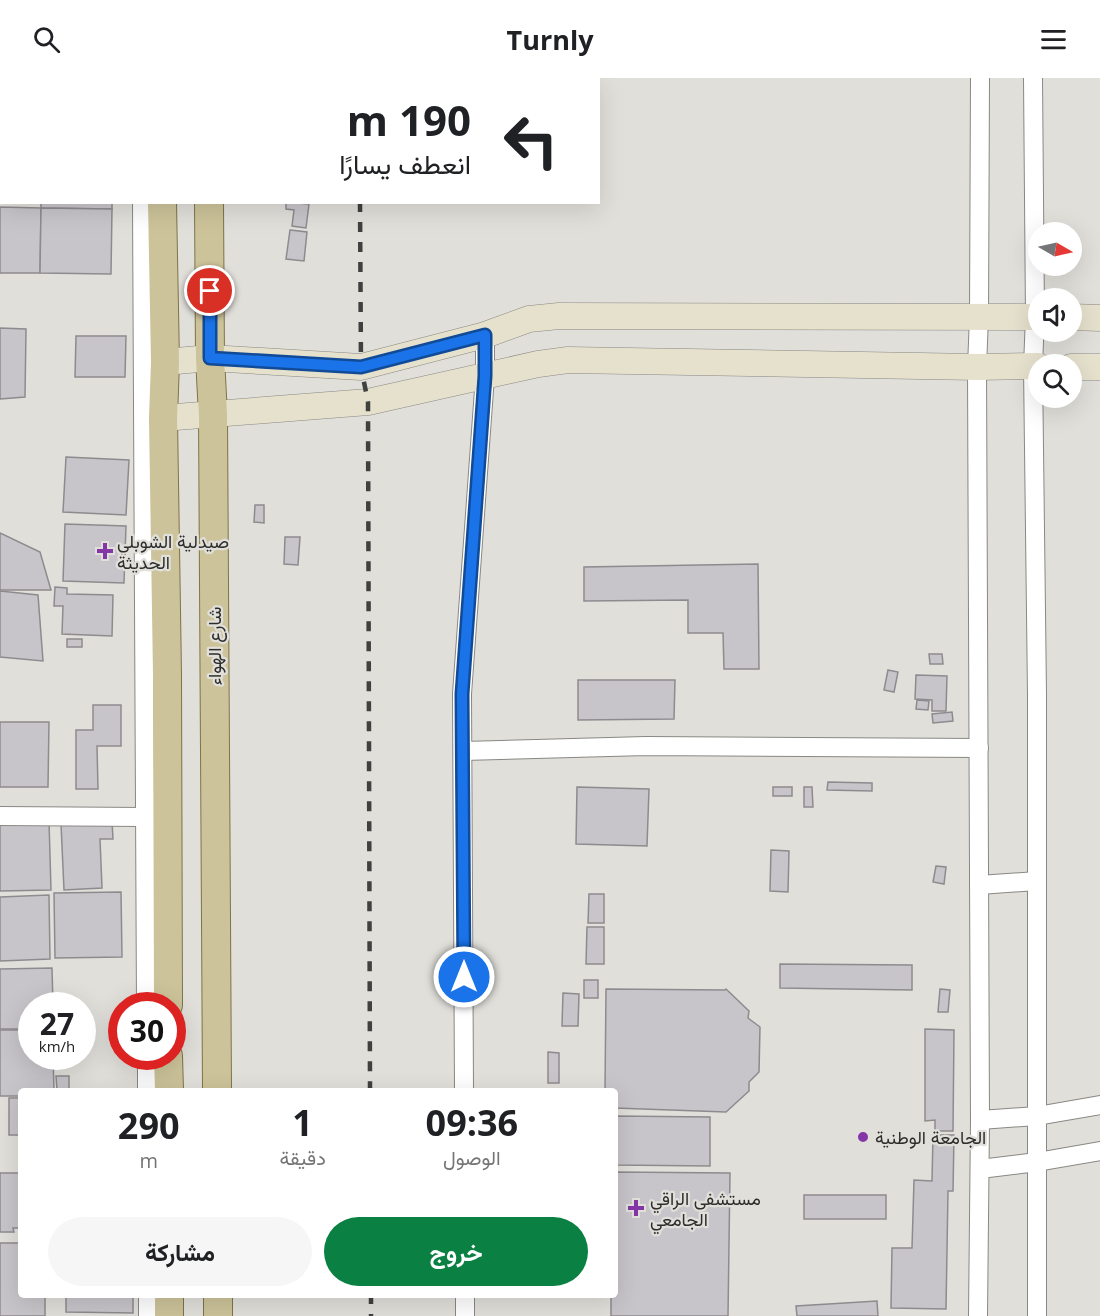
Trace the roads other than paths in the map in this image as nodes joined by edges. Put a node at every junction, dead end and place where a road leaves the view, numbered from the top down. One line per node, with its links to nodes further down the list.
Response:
1 (980, 78): 8 (street)
2 (1033, 78): 6 (street)
3 (141, 204): 25 (street)
4 (162, 204): 13 (main road)
5 (209, 204): 12 (main road, شارع الهواء)
6 (1037, 288)
7 (1028, 316): 8 (street)
8 (979, 317): 11 (street); 15 (street)
9 (1082, 317): 10 (street)
10 (1100, 318)
11 (485, 335): 12 (street); 18 (street)
12 (210, 358): 13 (street); 20 (main road, شارع الهواء)
13 (165, 363): 21 (main road)
14 (1028, 366): 15 (street)
15 (977, 367): 18 (street); 22 (street)
16 (1082, 367): 17 (street)
17 (1100, 367)
18 (485, 376): 20 (street); 23 (street)
19 (1036, 408): 26 (street)
20 (213, 415): 21 (street); 34 (main road, شارع الهواء)
21 (164, 418): 29 (main road)
22 (979, 748): 23 (street); 27 (street)
23 (463, 751): 35 (street)
24 (0, 816): 25 (street)
25 (146, 817): 28 (street)
26 (1037, 881): 27 (street); 37 (street)
27 (979, 885): 38 (street)
28 (146, 992)
29 (168, 992)
30 (147, 1070): 32 (street)
31 (168, 1070): 33 (main road)
32 (147, 1088)
33 (169, 1088)
34 (217, 1088)
35 (464, 1088)
36 (1100, 1104): 37 (street)
37 (1037, 1116): 38 (street); 40 (street)
38 (980, 1120): 41 (street)
39 (1100, 1151): 40 (street)
40 (1037, 1162): 41 (street); 51 (street)
41 (980, 1169): 50 (street)
42 (148, 1298): 46 (street)
43 (169, 1298): 47 (main road)
44 (218, 1298): 48 (main road)
45 (465, 1298): 49 (street)
46 (148, 1316)
47 (169, 1316)
48 (218, 1316)
49 (465, 1316)
50 (978, 1316)
51 (1037, 1316)

